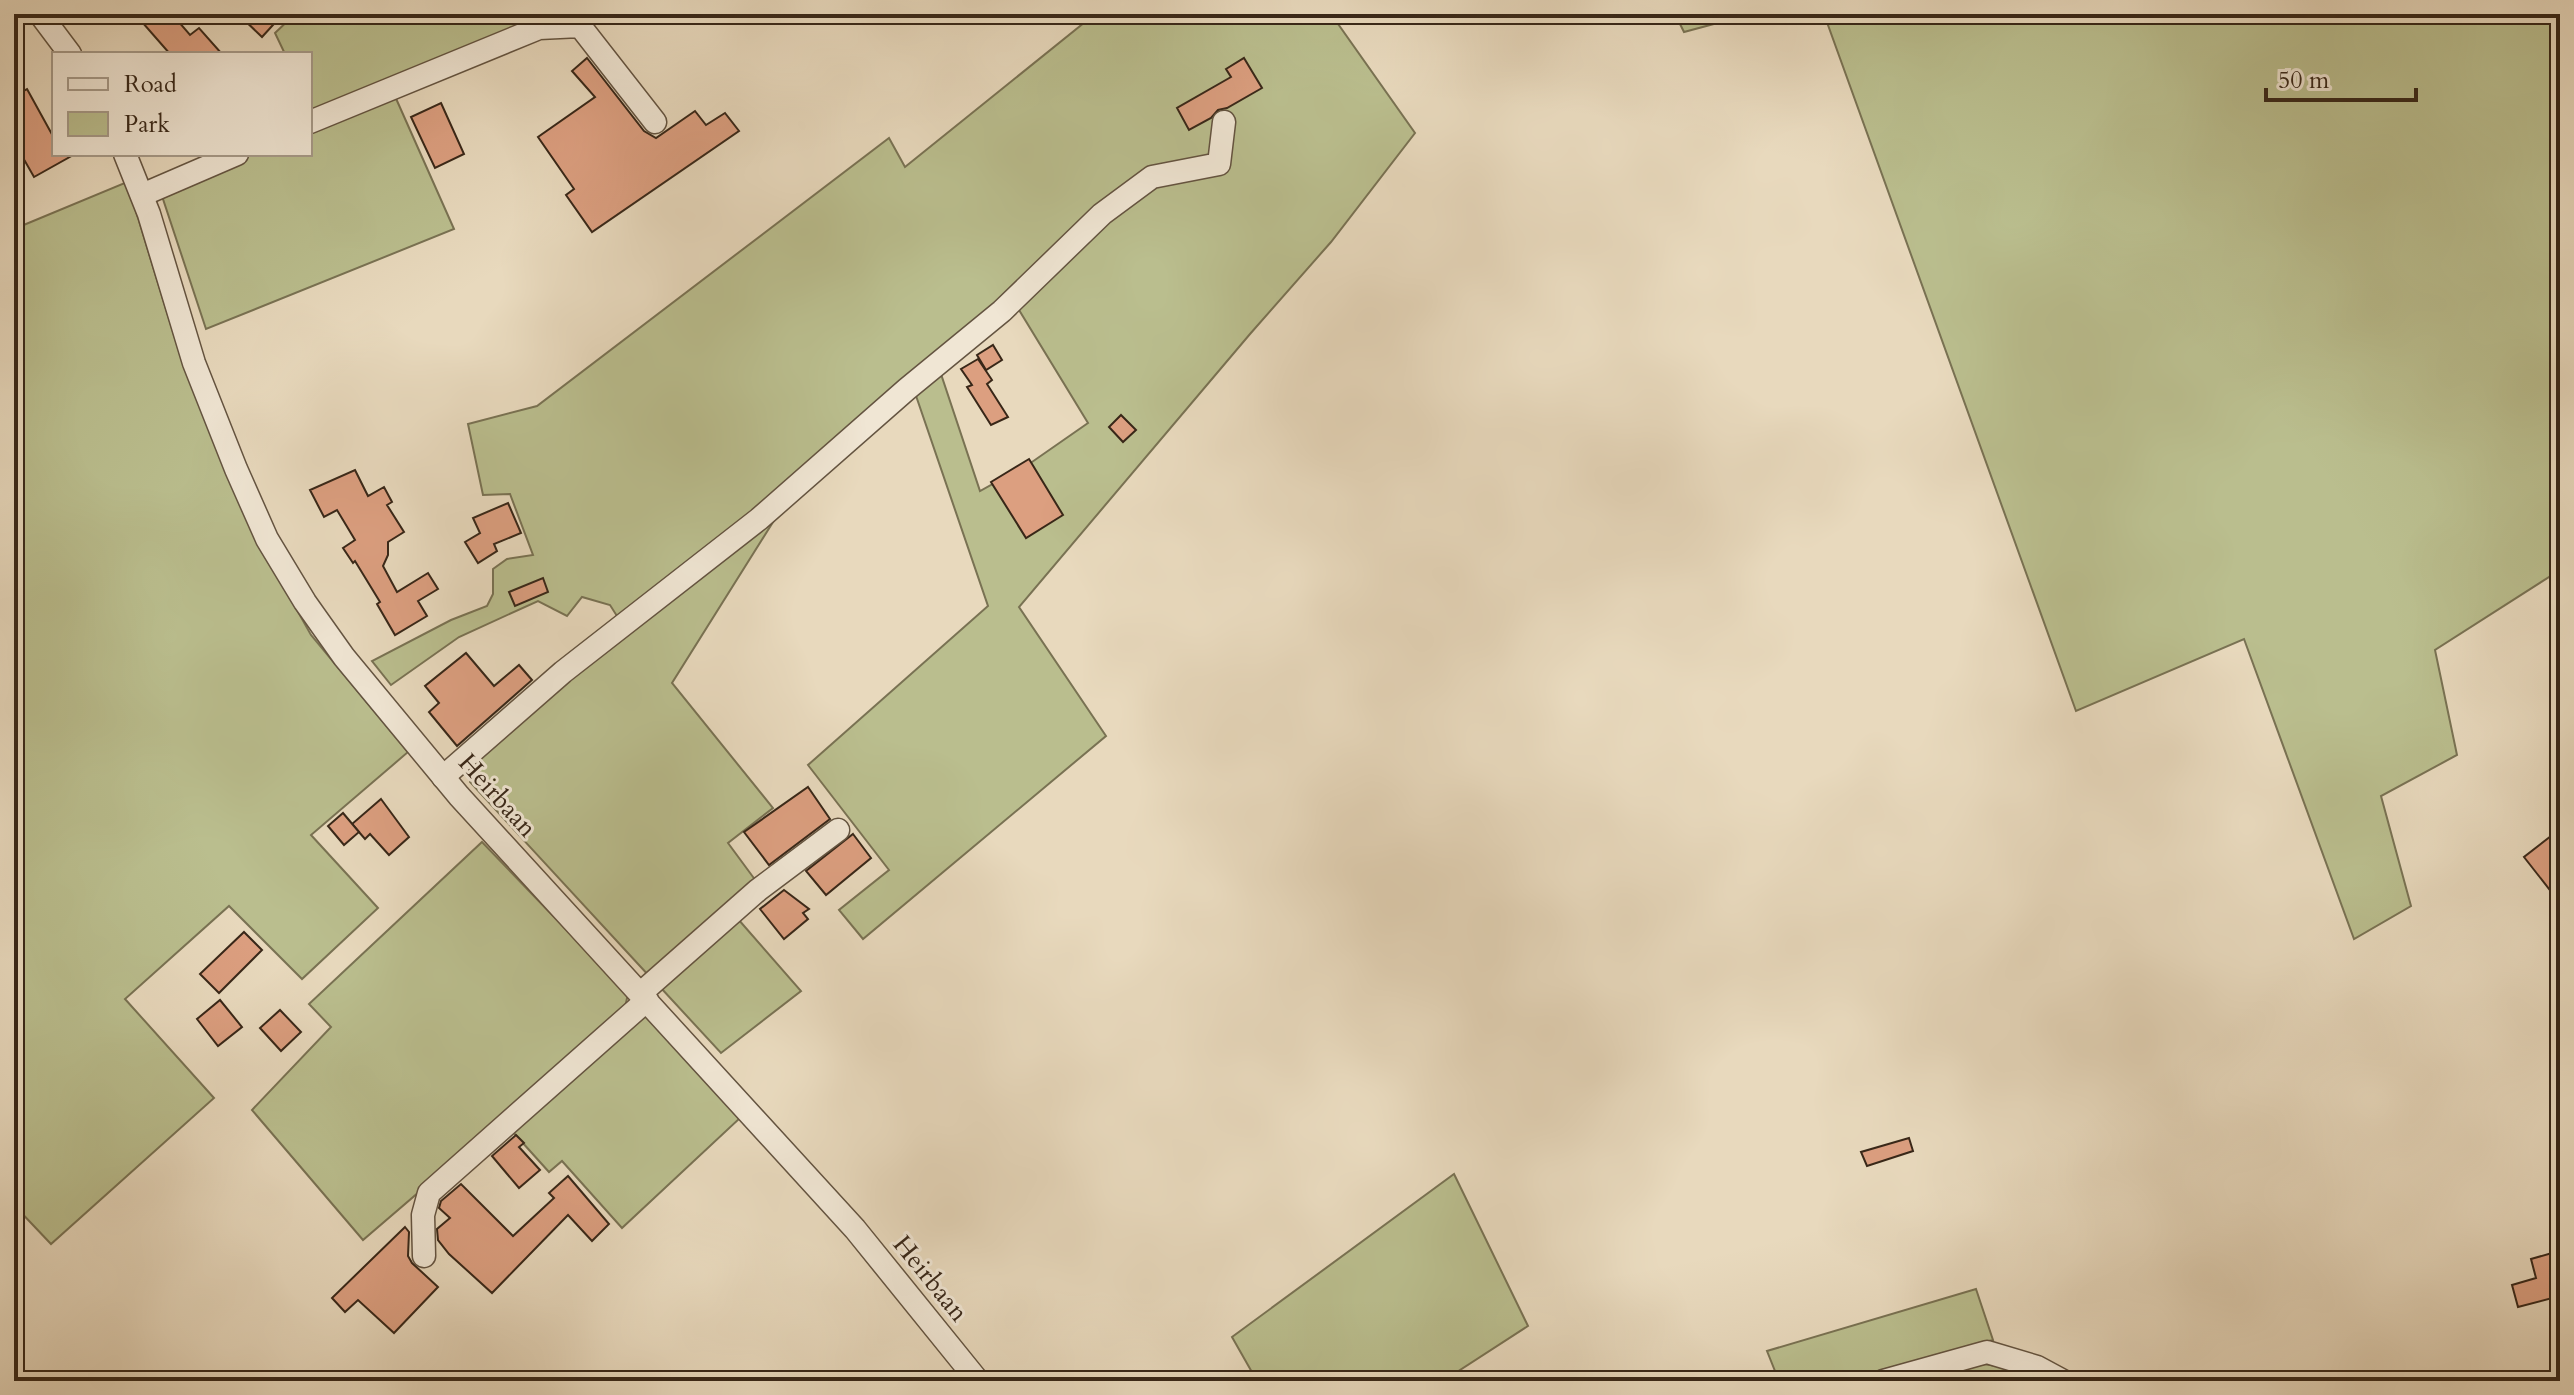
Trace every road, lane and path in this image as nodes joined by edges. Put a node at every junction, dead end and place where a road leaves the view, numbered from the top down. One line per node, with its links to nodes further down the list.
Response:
1 (40, 14): 2 (street)
2 (68, 52)
3 (312, 121): 4 (street)
4 (655, 122)
5 (1224, 122): 9 (street)
6 (126, 156): 8 (street, Heirbaan)
7 (232, 156): 8 (street)
8 (142, 195): 9 (street, Heirbaan)
9 (443, 777): 11 (street, Heirbaan)
10 (838, 830): 11 (street)
11 (644, 996): 12 (street); 13 (street, Heirbaan)
12 (424, 1256)
13 (978, 1381)
14 (1883, 1381): 15 (street)
15 (2063, 1381)

